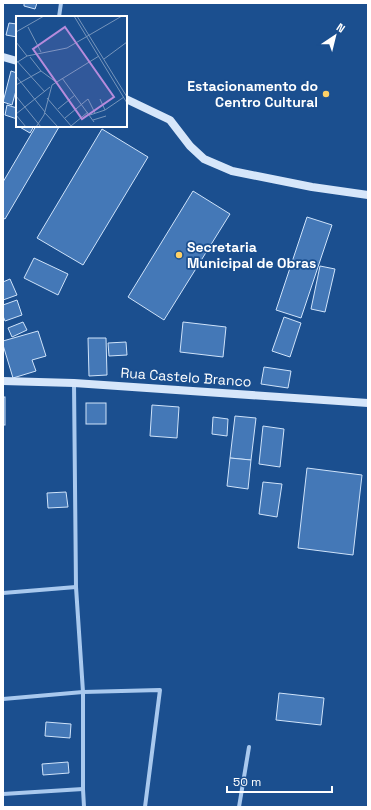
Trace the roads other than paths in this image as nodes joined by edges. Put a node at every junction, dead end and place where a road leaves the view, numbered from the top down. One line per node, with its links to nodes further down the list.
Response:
1 (61, 3): 2 (street)
2 (59, 16)
3 (3, 58): 4 (street)
4 (16, 61)
5 (127, 99): 6 (street)
6 (368, 195)
7 (3, 381): 8 (street, Rua Castelo Branco)
8 (74, 383): 9 (street, Rua Castelo Branco); 10 (street)
9 (368, 403)
10 (76, 587): 11 (street); 12 (street)
11 (3, 593)
12 (82, 692): 13 (street); 15 (street); 18 (street)
13 (3, 699)
14 (249, 747): 19 (street)
15 (83, 789): 16 (street); 17 (street)
16 (3, 794)
17 (84, 807)
18 (145, 807)
19 (239, 807)

